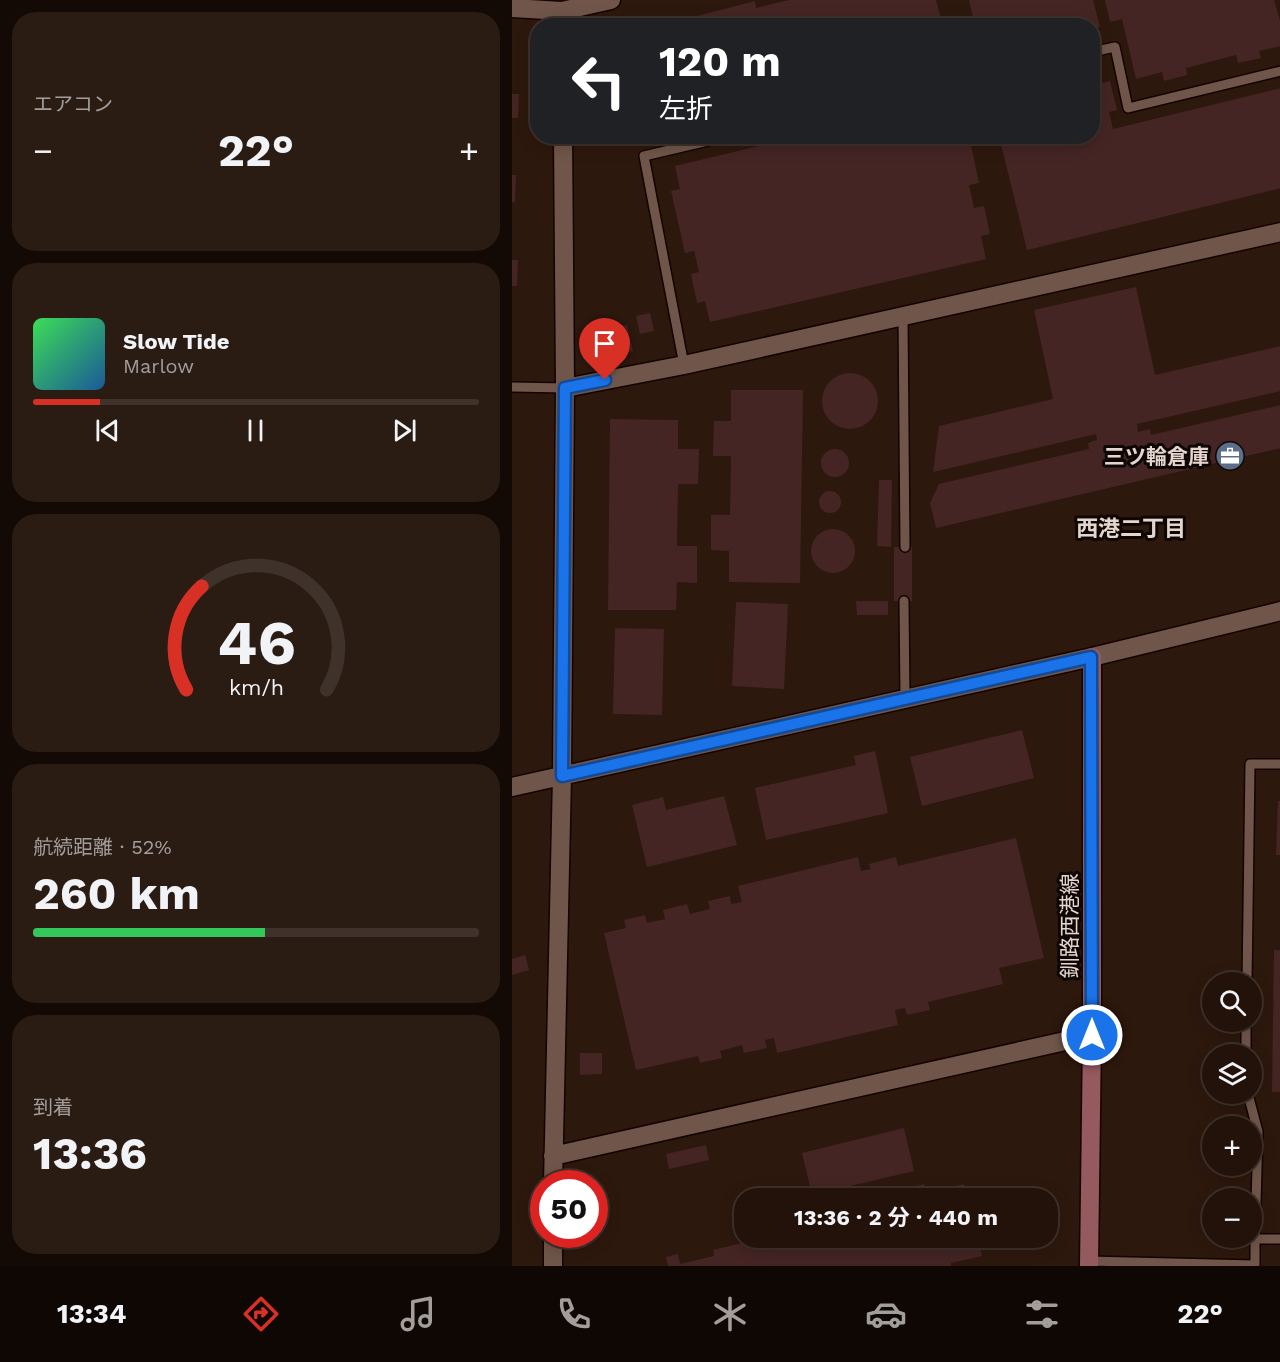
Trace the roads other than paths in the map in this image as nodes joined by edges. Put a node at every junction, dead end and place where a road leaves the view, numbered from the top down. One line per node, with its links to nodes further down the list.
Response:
1 (611, 0): 3 (street)
2 (512, 8): 3 (street)
3 (562, 12)
4 (1100, 50): 5 (lane)
5 (1280, 71)
6 (563, 144): 12 (street)
7 (695, 144): 10 (lane)
8 (1280, 232): 9 (street)
9 (903, 316): 10 (street); 13 (lane)
10 (684, 365): 12 (street)
11 (512, 387): 12 (lane)
12 (565, 388): 19 (street)
13 (905, 547)
14 (904, 601): 17 (lane)
15 (1280, 611): 16 (street)
16 (1091, 657): 17 (street); 22 (main road, 釧路西港線)
17 (905, 699): 19 (street)
18 (1280, 764): 21 (lane)
19 (562, 776): 20 (street); 24 (street)
20 (512, 788)
21 (1247, 972)
22 (1092, 1035): 24 (street); 31 (main road, 釧路西港線)
23 (1251, 1104): 26 (lane)
24 (552, 1156): 25 (street)
25 (552, 1170)
26 (1257, 1188)
27 (1262, 1239): 28 (lane)
28 (1280, 1239)
29 (553, 1248): 32 (street)
30 (1256, 1248): 31 (lane)
31 (1089, 1264)
32 (553, 1266)

